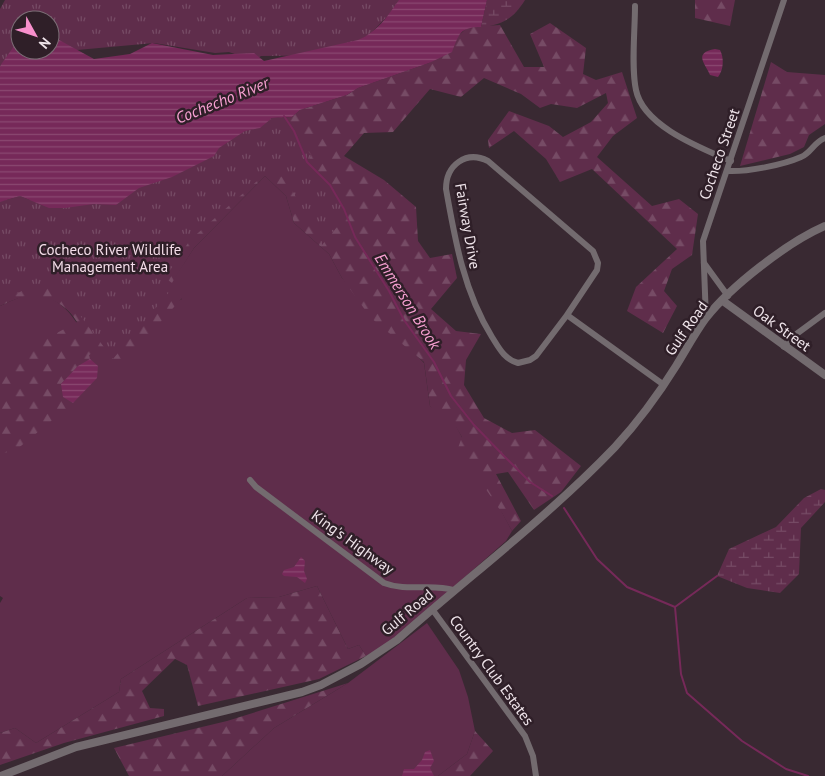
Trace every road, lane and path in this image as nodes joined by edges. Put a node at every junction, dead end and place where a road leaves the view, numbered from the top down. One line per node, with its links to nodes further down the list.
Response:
1 (784, 0): 4 (street, Cocheco Street)
2 (635, 6): 4 (street)
3 (825, 138): 5 (street)
4 (731, 161): 5 (street, Cocheco Street)
5 (728, 171): 7 (street, Cocheco Street)
6 (825, 226): 8 (street, Gulf Road)
7 (703, 262): 8 (street); 11 (street, Cocheco Street)
8 (724, 300): 11 (street, Gulf Road); 12 (street, Oak Street)
9 (825, 313): 12 (street)
10 (567, 315): 10 (street, Fairway Drive); 14 (street)
11 (706, 319): 14 (street, Gulf Road)
12 (784, 347): 13 (street, Oak Street)
13 (825, 375)
14 (664, 385): 16 (street, Gulf Road)
15 (250, 480): 16 (street, King's Highway)
16 (454, 590): 17 (street, Gulf Road)
17 (432, 609): 18 (street, Gulf Road); 19 (street, Country Club Estates)
18 (1, 776)
19 (536, 776)

